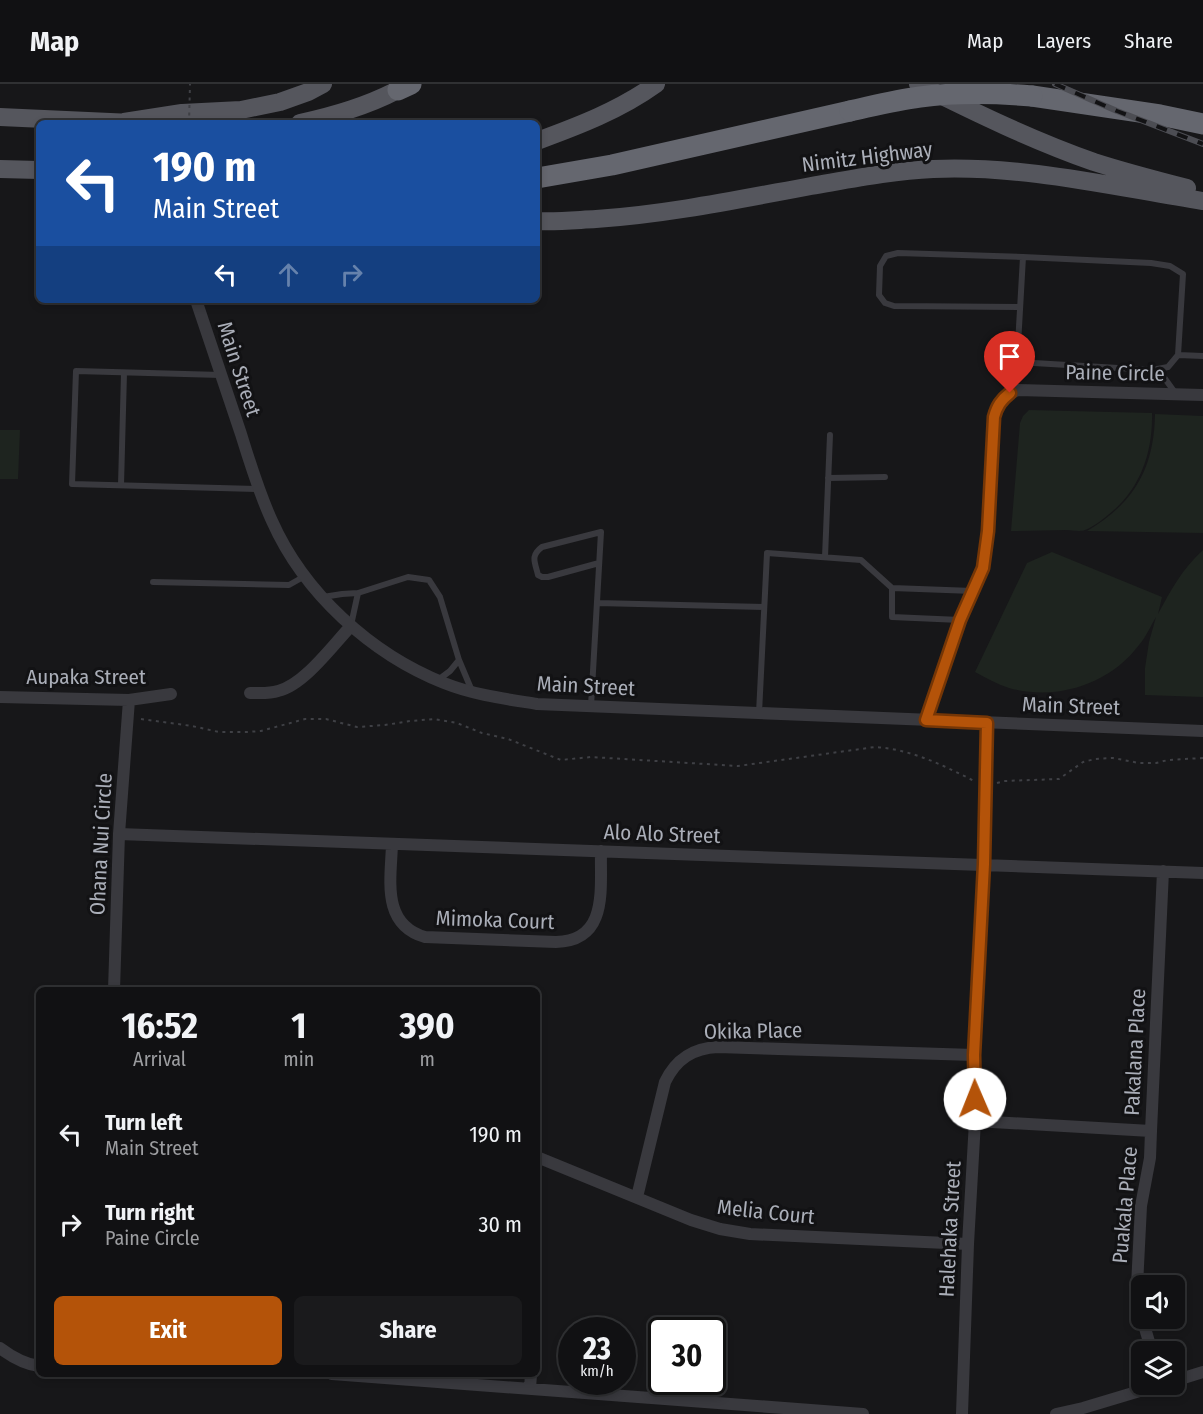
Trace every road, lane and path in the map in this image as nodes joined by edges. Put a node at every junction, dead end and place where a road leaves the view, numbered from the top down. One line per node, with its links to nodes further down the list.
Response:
1 (190, 84): 9 (path, bridge)
2 (323, 84): 8 (main road)
3 (656, 84): 12 (main road)
4 (918, 84): 16 (main road)
5 (406, 86): 10 (main road)
6 (0, 117): 7 (main road)
7 (77, 120)
8 (140, 120)
9 (189, 120)
10 (314, 120)
11 (1203, 124): 15 (highway, bridge)
12 (540, 140)
13 (0, 169): 14 (main road)
14 (36, 170)
15 (540, 177)
16 (1203, 193)
17 (1203, 201): 18 (main road, Nimitz Highway)
18 (540, 221)
19 (1023, 257): 21 (lane); 21 (lane); 22 (lane)
20 (197, 303): 26 (street, Main Street)
21 (1020, 307): 24 (lane)
22 (1178, 355): 23 (lane); 24 (lane)
23 (1203, 356)
24 (1158, 369): 27 (lane)
25 (124, 373): 26 (lane); 32 (lane); 32 (lane)
26 (221, 375): 33 (street, Main Street)
27 (1176, 394): 28 (street, Paine Circle); 39 (street, Paine Circle)
28 (1203, 395)
29 (830, 435): 31 (lane)
30 (885, 477): 31 (lane)
31 (828, 478): 34 (lane)
32 (121, 485): 33 (lane)
33 (260, 489): 36 (street, Main Street)
34 (825, 557): 38 (lane); 43 (lane)
35 (599, 563): 35 (lane); 42 (lane)
36 (306, 576): 37 (lane); 41 (street, Main Street)
37 (153, 582)
38 (892, 588): 39 (lane); 44 (lane)
39 (973, 591): 44 (street, Paine Circle)
40 (358, 593): 41 (lane); 45 (lane); 46 (lane)
41 (322, 597): 45 (street, Main Street)
42 (597, 603): 43 (lane); 53 (lane)
43 (764, 608): 54 (lane)
44 (960, 620): 56 (street, Paine Circle)
45 (351, 626): 47 (street, Main Street); 49 (street)
46 (459, 660): 47 (lane); 48 (lane)
47 (438, 680): 48 (street, Main Street)
48 (472, 691): 53 (street, Main Street)
49 (250, 693)
50 (171, 694): 52 (street, Aupaka Street)
51 (0, 697): 52 (street, Aupaka Street)
52 (129, 700): 62 (street, Ohana Nui Circle)
53 (591, 707): 54 (street, Main Street)
54 (759, 713): 56 (street, Main Street)
55 (139, 719): 61 (path)
56 (926, 720): 57 (street, Main Street)
57 (987, 723): 58 (street, Main Street); 59 (lane, Halehaka Street)
58 (1203, 731)
59 (986, 753): 61 (street, Halehaka Street)
60 (1203, 758): 61 (path)
61 (986, 783): 65 (street, Halehaka Street)
62 (119, 834): 63 (street, Alo Alo Street); 68 (street, Ohana Nui Circle)
63 (392, 844): 64 (street, Alo Alo Street); 64 (street, Mimoka Court)
64 (601, 851): 65 (street, Alo Alo Street)
65 (984, 864): 66 (street, Alo Alo Street); 69 (street, Halehaka Street)
66 (1163, 871): 67 (street, Alo Alo Street); 71 (street, Pakalana Place)
67 (1203, 873)
68 (114, 987)
69 (974, 1055): 70 (street, Halehaka Street); 73 (street, Okika Place)
70 (975, 1121): 71 (street, Pakalana Place); 74 (street, Halehaka Street)
71 (1151, 1131): 75 (street, Puakala Place)
72 (540, 1158): 73 (street, Melia Court)
73 (637, 1197): 74 (street, Melia Court)
74 (968, 1244): 85 (street, Halehaka Street)
75 (1138, 1275)
76 (0, 1348): 77 (street)
77 (36, 1366)
78 (1203, 1372): 81 (street)
79 (372, 1377): 82 (street)
80 (531, 1377): 82 (street)
81 (1185, 1378)
82 (530, 1389): 84 (street)
83 (1131, 1394): 86 (street)
84 (863, 1414)
85 (962, 1414)
86 (1056, 1414)

